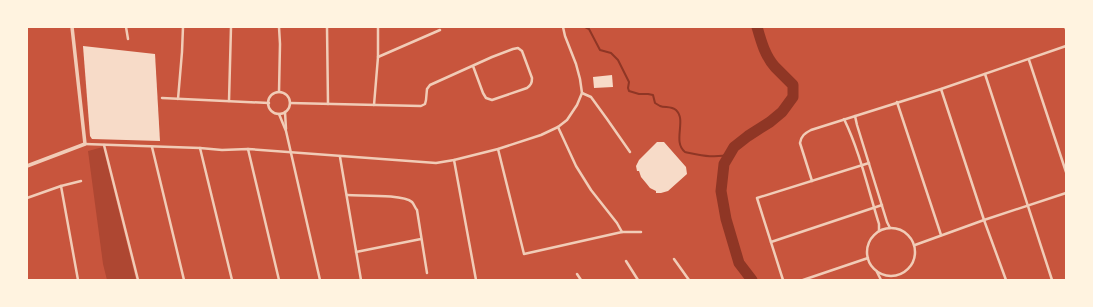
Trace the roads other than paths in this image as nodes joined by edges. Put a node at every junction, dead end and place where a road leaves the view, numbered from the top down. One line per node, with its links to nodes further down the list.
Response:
1 (72, 27): 33 (street)
2 (126, 27): 10 (street)
3 (183, 27): 20 (street)
4 (231, 27): 21 (street)
5 (279, 27): 17 (street)
6 (327, 27): 25 (street)
7 (378, 27): 12 (street)
8 (563, 27): 18 (street)
9 (440, 30): 12 (street)
10 (128, 39)
11 (1066, 46): 13 (street)
12 (378, 57): 26 (street)
13 (1029, 60): 15 (street); 46 (street)
14 (473, 66): 14 (street); 26 (street)
15 (985, 74): 16 (street); 54 (street)
16 (941, 88): 22 (street); 56 (street)
17 (279, 92): 23 (street); 24 (street)
18 (582, 93): 31 (street); 39 (street)
19 (162, 98): 20 (street)
20 (178, 99): 21 (street)
21 (229, 101): 23 (street)
22 (897, 102): 29 (street); 61 (street)
23 (269, 103): 28 (street)
24 (290, 103): 25 (street); 27 (street)
25 (328, 104): 26 (street)
26 (374, 105)
27 (285, 112): 28 (street); 32 (street)
28 (279, 114): 32 (street)
29 (855, 116): 30 (street); 43 (street)
30 (844, 119): 44 (street); 48 (street)
31 (558, 127): 37 (street); 58 (street)
32 (286, 131): 40 (street)
33 (85, 144): 34 (street); 45 (street)
34 (104, 144): 35 (street); 74 (street)
35 (152, 147): 36 (street); 75 (street)
36 (200, 148): 38 (street); 76 (street)
37 (498, 149): 42 (street); 58 (street)
38 (248, 150): 40 (street); 77 (street)
39 (630, 152)
40 (291, 153): 41 (street); 78 (street)
41 (340, 157): 42 (street); 51 (street)
42 (454, 160): 80 (street)
43 (869, 162): 44 (street); 53 (street)
44 (861, 165): 48 (street); 55 (street)
45 (27, 166)
46 (1066, 172)
47 (81, 181): 49 (street)
48 (812, 181): 63 (street)
49 (61, 186): 52 (street); 73 (street)
50 (1066, 193): 54 (street)
51 (347, 195): 62 (street); 65 (street)
52 (27, 198)
53 (882, 205): 55 (street); 57 (street)
54 (1028, 205): 56 (street); 89 (street)
55 (874, 208): 60 (street); 63 (street)
56 (984, 220): 61 (street); 88 (street)
57 (890, 228): 60 (street); 64 (street)
58 (622, 232): 59 (street)
59 (641, 232)
60 (879, 232): 66 (street)
61 (941, 235): 64 (street)
62 (422, 239): 65 (street); 70 (street)
63 (771, 242): 84 (street)
64 (915, 245): 72 (street)
65 (356, 252): 79 (street)
66 (868, 258): 69 (street); 85 (street)
67 (674, 259): 83 (street)
68 (626, 261): 82 (street)
69 (876, 270): 72 (street); 86 (street)
70 (427, 272)
71 (577, 274): 81 (street)
72 (889, 276): 87 (street)
73 (78, 280)
74 (138, 280)
75 (184, 280)
76 (232, 280)
77 (279, 280)
78 (320, 280)
79 (361, 280)
80 (476, 280)
81 (581, 280)
82 (638, 280)
83 (689, 280)
84 (783, 280)
85 (803, 280)
86 (880, 280)
87 (891, 280)
88 (1006, 280)
89 (1052, 280)

